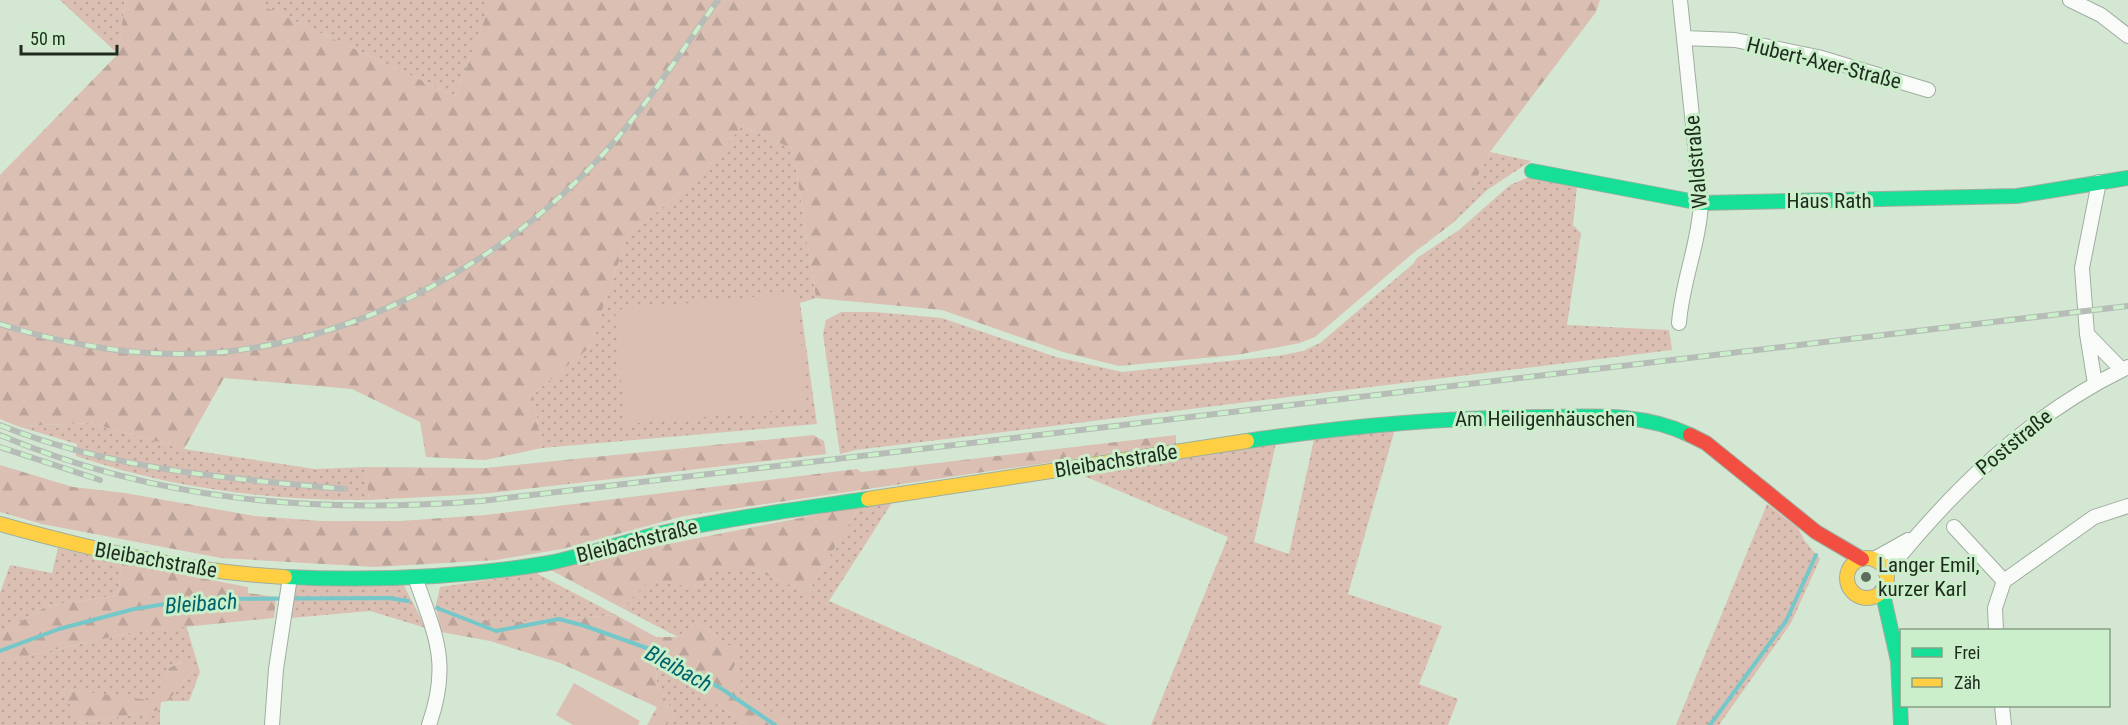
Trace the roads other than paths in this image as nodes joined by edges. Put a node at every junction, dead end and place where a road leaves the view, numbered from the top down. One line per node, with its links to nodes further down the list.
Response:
1 (1680, 0): 4 (street, Waldstraße)
2 (2070, 0): 3 (street)
3 (2128, 36)
4 (1684, 38): 5 (street, Hubert-Axer-Straße); 9 (street, Waldstraße)
5 (1928, 90)
6 (1532, 171): 9 (main road, Haus Rath)
7 (2128, 178): 8 (main road, Haus Rath)
8 (2099, 183): 9 (main road, Haus Rath); 11 (street)
9 (1701, 203): 10 (street, Waldstraße)
10 (1679, 322)
11 (2087, 334): 12 (street); 13 (street)
12 (2125, 368): 13 (street, Poststraße)
13 (2095, 384): 19 (street, Poststraße)
14 (1275, 437): 18 (main road, Am Heiligenhäuschen); 23 (main road, Bleibachstraße)
15 (2128, 506): 25 (street)
16 (0, 525): 24 (main road, Bleibachstraße)
17 (1954, 526): 25 (street)
18 (1816, 532): 20 (main road, Am Heiligenhäuschen); 21 (main road, Am Heiligenhäuschen)
19 (1915, 536): 20 (street, Poststraße); 22 (street, Poststraße)
20 (1868, 559): 21 (main road); 22 (main road)
21 (1848, 571): 27 (main road)
22 (1886, 573): 26 (main road)
23 (415, 577): 24 (main road, Bleibachstraße); 34 (street)
24 (290, 578): 33 (street)
25 (2004, 581): 28 (street)
26 (1882, 590): 27 (main road); 29 (main road)
27 (1866, 598): 29 (main road)
28 (1996, 629)
29 (1893, 636): 30 (main road)
30 (1900, 704)
31 (1900, 707): 35 (main road)
32 (2002, 707): 36 (street)
33 (272, 725)
34 (429, 725)
35 (1901, 725)
36 (2004, 725)

